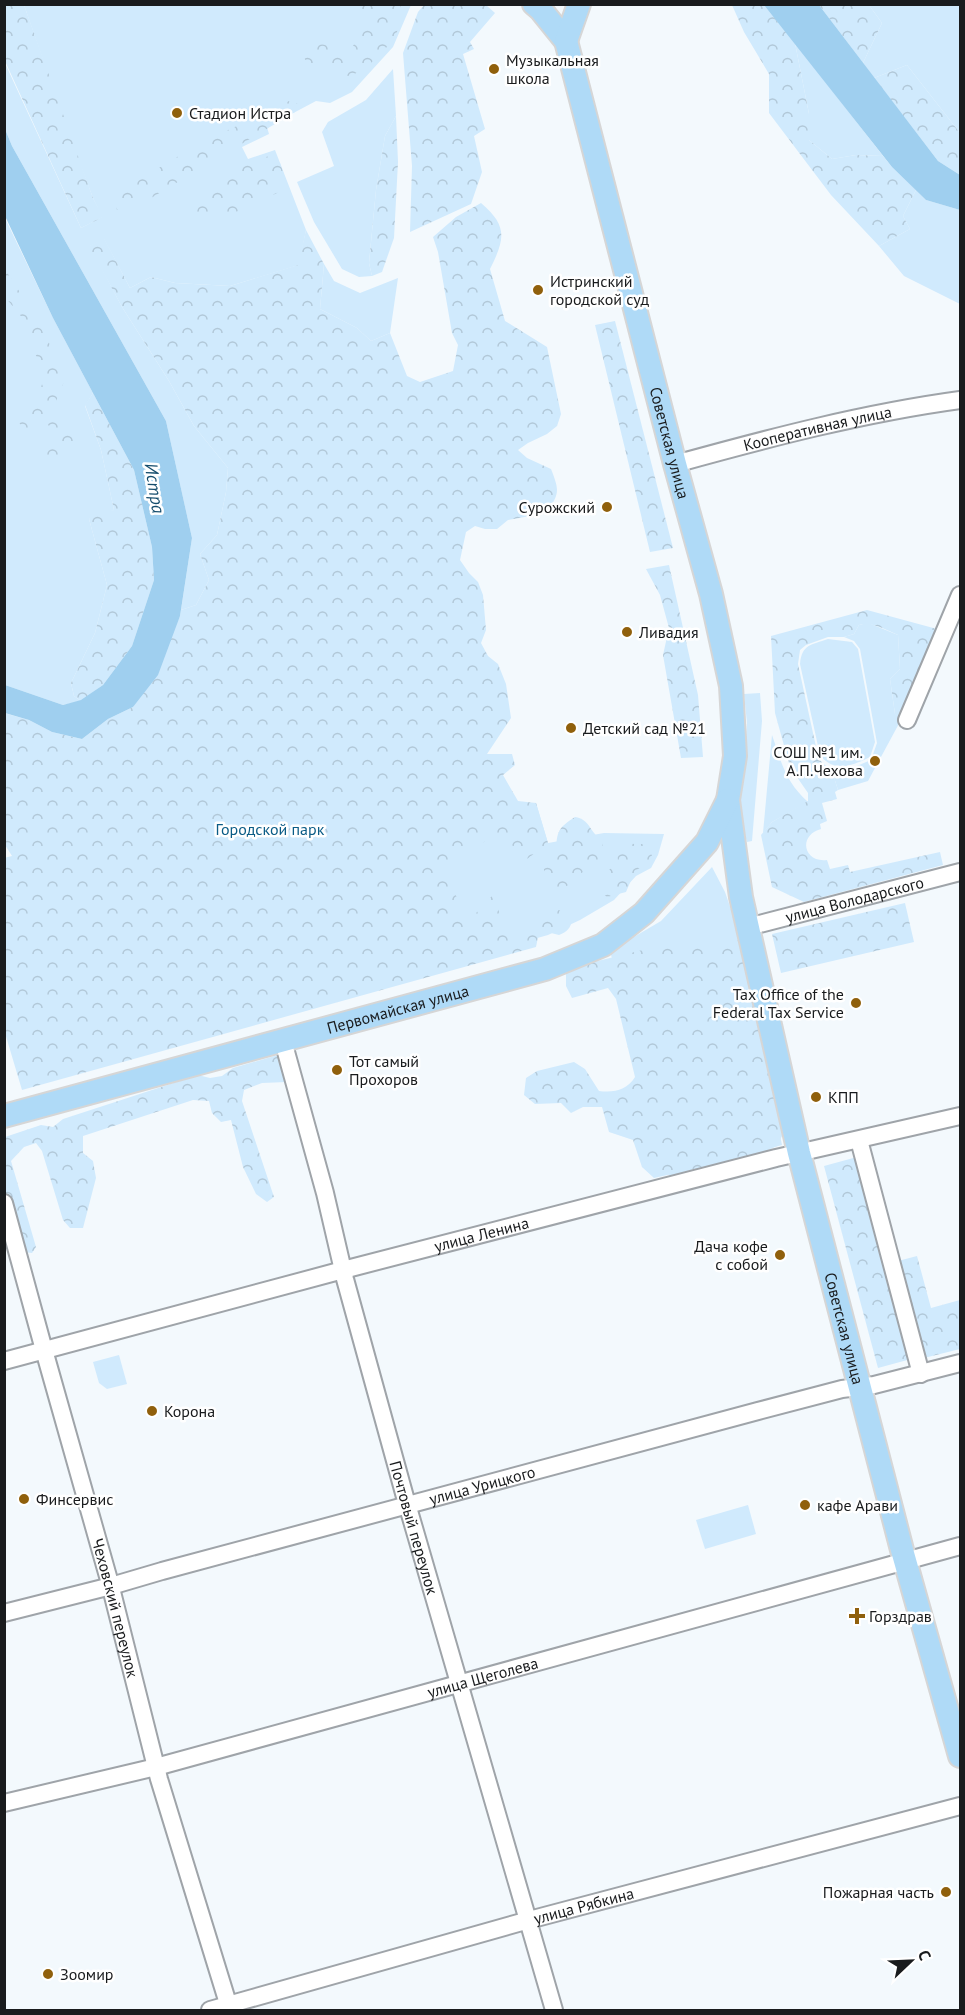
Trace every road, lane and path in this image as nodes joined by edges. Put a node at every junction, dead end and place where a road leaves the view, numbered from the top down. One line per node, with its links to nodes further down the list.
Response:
1 (534, 4): 3 (main road, Советская улица)
2 (579, 4): 3 (main road)
3 (566, 41): 5 (main road, Советская улица)
4 (960, 400): 5 (street, Кооперативная улица)
5 (675, 464): 8 (main road, Советская улица)
6 (960, 595): 7 (street)
7 (907, 720)
8 (728, 800): 9 (main road, Первомайская улица); 11 (main road, Советская улица)
9 (707, 843): 11 (main road, Советская улица); 13 (main road, Первомайская улица)
10 (960, 872): 12 (street, улица Володарского)
11 (741, 897): 12 (main road, Советская улица)
12 (748, 927): 17 (main road, Советская улица)
13 (283, 1041): 14 (main road, Первомайская улица); 19 (street, Почтовый переулок)
14 (4, 1116)
15 (960, 1116): 16 (street, улица Ленина)
16 (860, 1140): 17 (street, улица Ленина); 23 (street)
17 (799, 1153): 19 (street, улица Ленина); 24 (main road, Советская улица)
18 (4, 1203): 20 (street, Чеховский переулок)
19 (343, 1270): 20 (street, улица Ленина); 25 (street, Почтовый переулок)
20 (44, 1350): 21 (street, улица Ленина); 28 (street, Чеховский переулок)
21 (4, 1360)
22 (960, 1363): 23 (street, улица Урицкого)
23 (921, 1374): 24 (street, улица Урицкого)
24 (859, 1387): 25 (street, улица Урицкого); 27 (main road, Советская улица)
25 (407, 1506): 28 (street, улица Урицкого); 30 (street, Почтовый переулок)
26 (960, 1546): 27 (street, улица Щеголева)
27 (905, 1561): 30 (street, улица Щеголева); 31 (main road, Советская улица)
28 (111, 1586): 29 (street, улица Урицкого); 32 (street, Чеховский переулок)
29 (4, 1613)
30 (459, 1683): 32 (street, улица Щеголева); 35 (street, Почтовый переулок)
31 (960, 1756)
32 (156, 1767): 33 (street, улица Щеголева); 36 (street, Чеховский переулок)
33 (4, 1803)
34 (960, 1806): 35 (street, улица Рябкина)
35 (529, 1920): 36 (street, улица Рябкина); 38 (street, Почтовый переулок)
36 (229, 2008): 37 (street, улица Рябкина)
37 (210, 2010)
38 (554, 2010)

